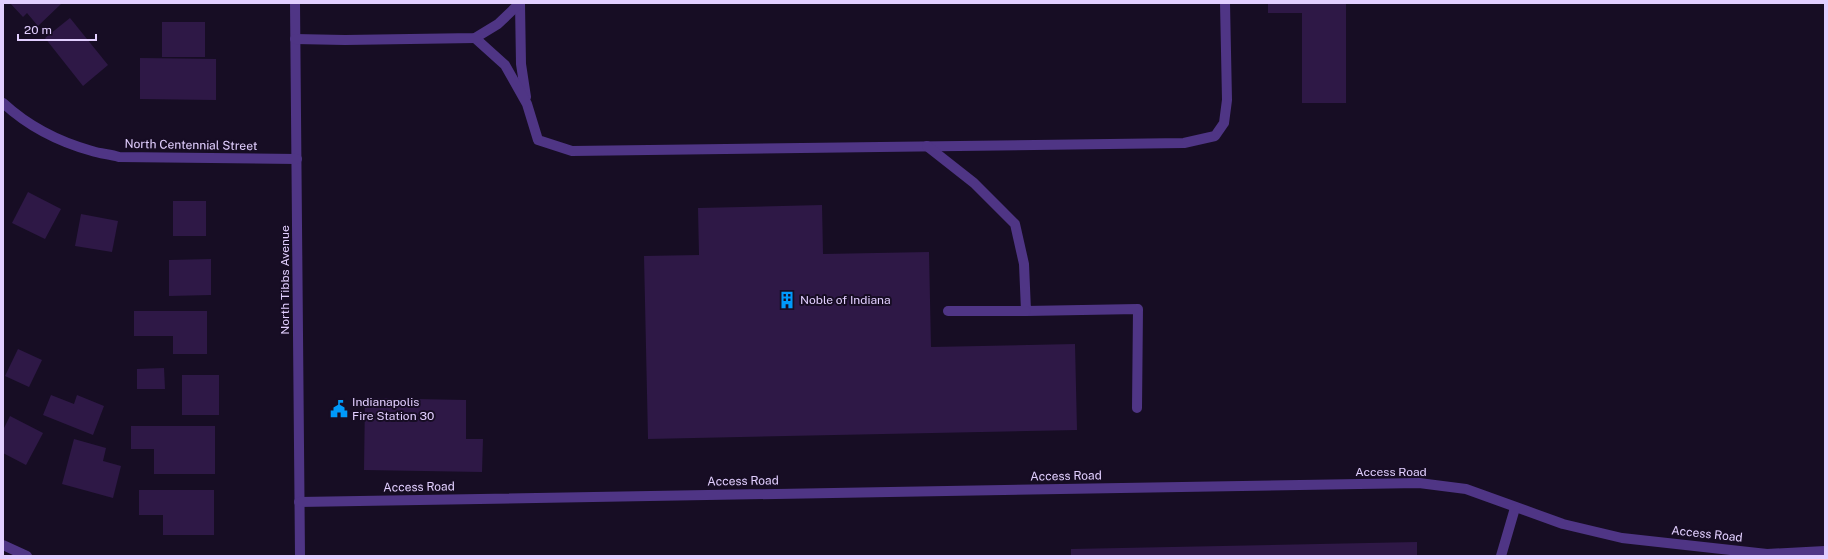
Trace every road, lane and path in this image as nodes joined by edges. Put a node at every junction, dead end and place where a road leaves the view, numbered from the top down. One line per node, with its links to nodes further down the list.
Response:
1 (295, 3): 4 (street, North Tibbs Avenue)
2 (520, 3): 5 (street); 7 (street)
3 (1226, 3): 8 (street)
4 (295, 38): 5 (street); 9 (street, North Tibbs Avenue)
5 (475, 38): 7 (street)
6 (3, 103): 9 (street, North Centennial Street)
7 (527, 104): 8 (street)
8 (927, 146): 10 (street)
9 (297, 159): 13 (street, North Tibbs Avenue)
10 (1026, 310): 11 (street); 12 (street)
11 (948, 311)
12 (1138, 408)
13 (299, 502): 14 (street, Access Road); 18 (street, North Tibbs Avenue)
14 (1515, 508): 16 (street, Access Road); 19 (street)
15 (3, 545): 17 (street)
16 (1825, 551)
17 (27, 556)
18 (300, 556)
19 (1501, 556)

